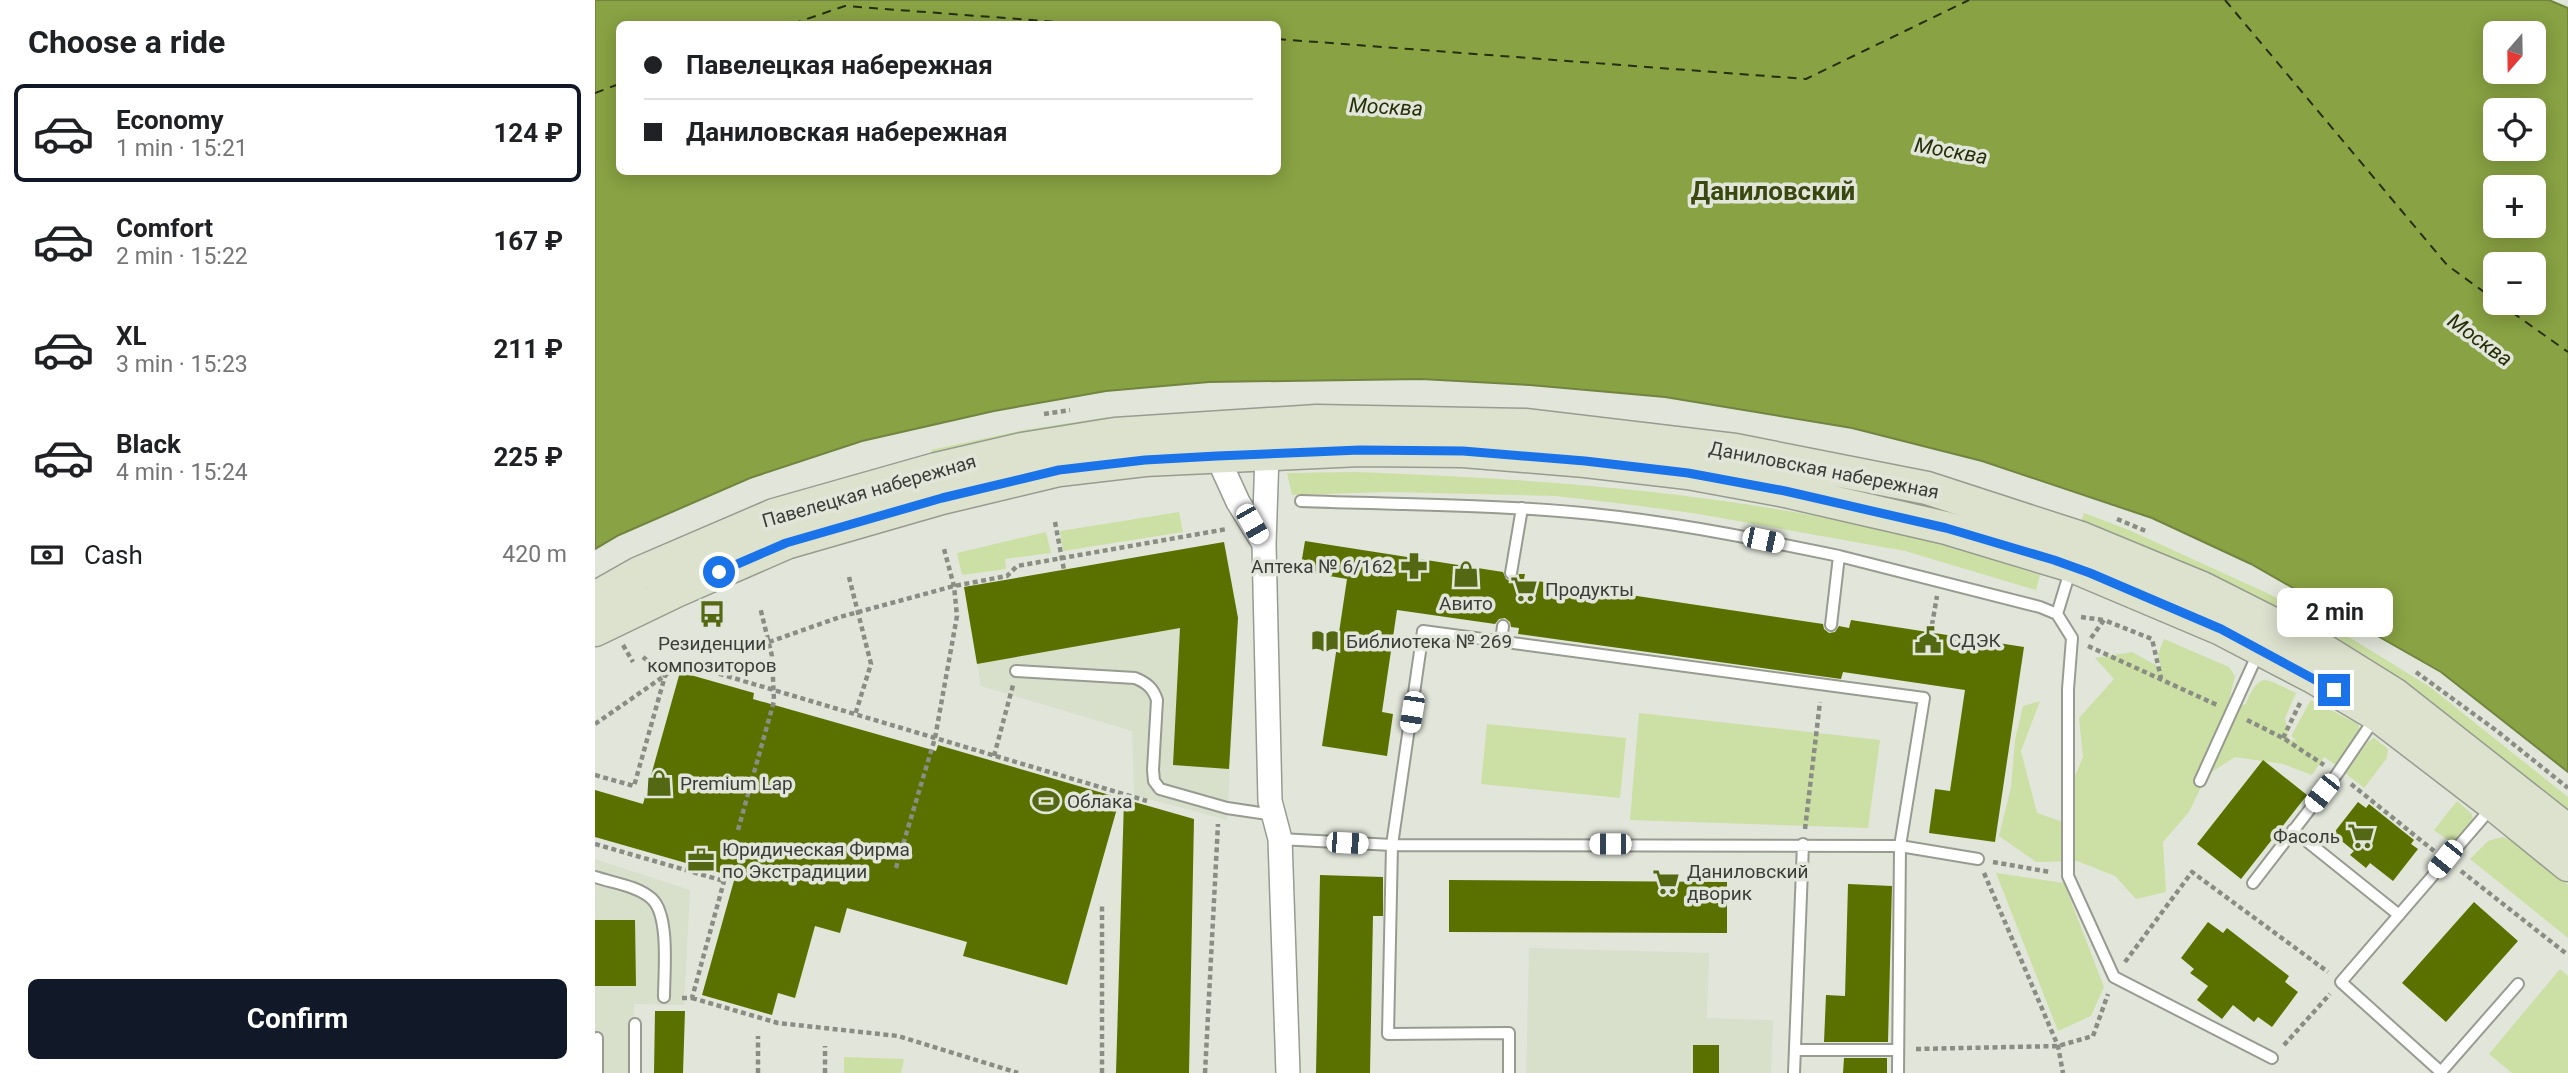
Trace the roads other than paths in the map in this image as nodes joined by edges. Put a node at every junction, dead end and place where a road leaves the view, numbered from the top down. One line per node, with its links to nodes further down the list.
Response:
1 (1115, 434): 11 (main road, Павелецкая набережная); 19 (main road, Даниловская набережная)
2 (1267, 454): 3 (main road, Даниловская набережная); 7 (street); 9 (main road, Даниловская набережная)
3 (1217, 456): 4 (main road, Даниловская набережная); 7 (street)
4 (1145, 460): 15 (main road, Павелецкая набережная)
5 (1301, 501): 6 (lane)
6 (1522, 508): 8 (lane); 10 (lane)
7 (1258, 534): 22 (street)
8 (1839, 556): 12 (lane); 13 (lane)
9 (2072, 566): 12 (lane); 17 (main road, Даниловская набережная)
10 (1511, 573)
11 (595, 598)
12 (2057, 614): 40 (lane)
13 (1831, 625)
14 (1503, 626): 16 (lane)
15 (595, 630)
16 (1501, 642): 27 (lane); 28 (lane)
17 (2260, 648): 19 (main road, Даниловская набережная); 20 (lane)
18 (1016, 671): 22 (lane)
19 (2385, 705): 21 (main road, Даниловская набережная); 23 (lane)
20 (2200, 781)
21 (2502, 794): 24 (main road, Даниловская набережная); 30 (main road, Даниловская набережная); 33 (lane)
22 (1274, 815): 25 (street)
23 (2293, 830): 32 (lane); 33 (lane)
24 (2568, 831)
25 (1280, 839): 27 (lane); 43 (street)
26 (1803, 844): 27 (lane); 28 (lane); 38 (lane)
27 (1392, 845): 44 (lane)
28 (1900, 846): 29 (lane); 39 (lane)
29 (1979, 859)
30 (2568, 865)
31 (595, 877): 35 (lane)
32 (2253, 883)
33 (2399, 915): 47 (lane)
34 (2518, 984): 47 (lane)
35 (664, 997)
36 (635, 1024): 42 (lane)
37 (597, 1038): 41 (lane)
38 (1795, 1050): 39 (lane); 45 (lane)
39 (1898, 1050): 46 (lane)
40 (2272, 1058)
41 (597, 1073)
42 (635, 1073)
43 (1287, 1073)
44 (1509, 1073)
45 (1794, 1073)
46 (1898, 1073)
47 (2441, 1073)

